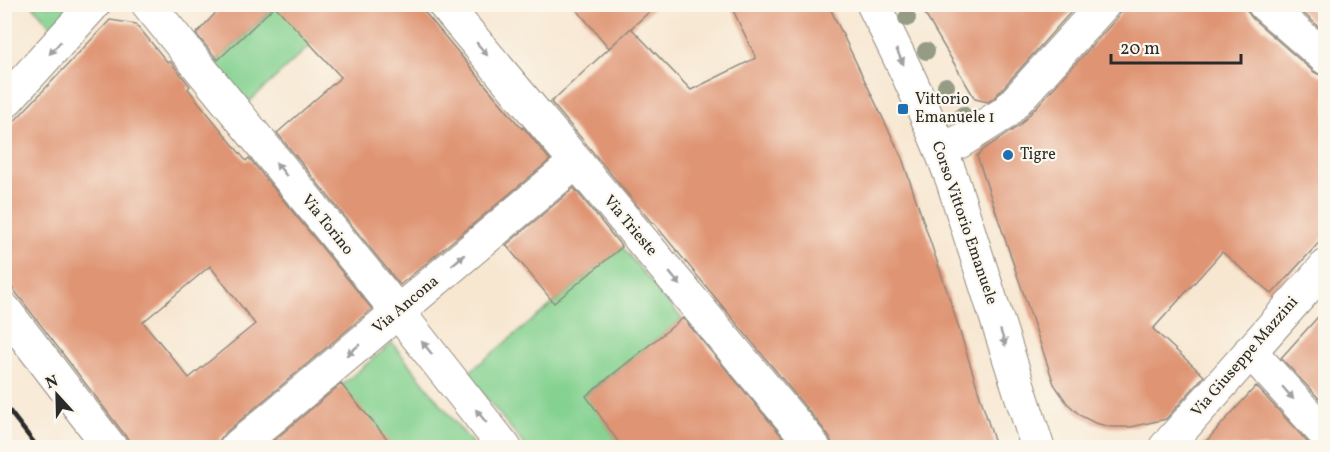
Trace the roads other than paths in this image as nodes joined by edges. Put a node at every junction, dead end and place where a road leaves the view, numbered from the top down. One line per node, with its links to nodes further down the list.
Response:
1 (94, 4): 8 (street, one-way to 8)
2 (148, 4): 13 (street, Via Torino, one-way to 2)
3 (444, 4): 10 (street, Via Trieste, one-way to 10)
4 (873, 4): 9 (street, Corso Vittorio Emanuele, one-way to 9)
5 (1104, 4): 9 (street)
6 (1264, 4): 7 (street)
7 (1326, 58)
8 (4, 103)
9 (941, 149): 20 (street, Corso Vittorio Emanuele, one-way to 20)
10 (576, 162): 13 (street, Via Ancona, one-way to 10); 19 (street, Via Trieste, one-way to 19)
11 (1326, 266): 14 (street, Via Giuseppe Mazzini)
12 (4, 309): 16 (street)
13 (398, 312): 17 (street, Via Ancona, one-way to 17); 18 (street, Via Torino, one-way to 13)
14 (1250, 351): 15 (street, one-way to 15); 21 (street, Via Giuseppe Mazzini)
15 (1326, 435)
16 (111, 447)
17 (236, 447)
18 (506, 447)
19 (814, 447)
20 (1038, 447)
21 (1165, 447)

